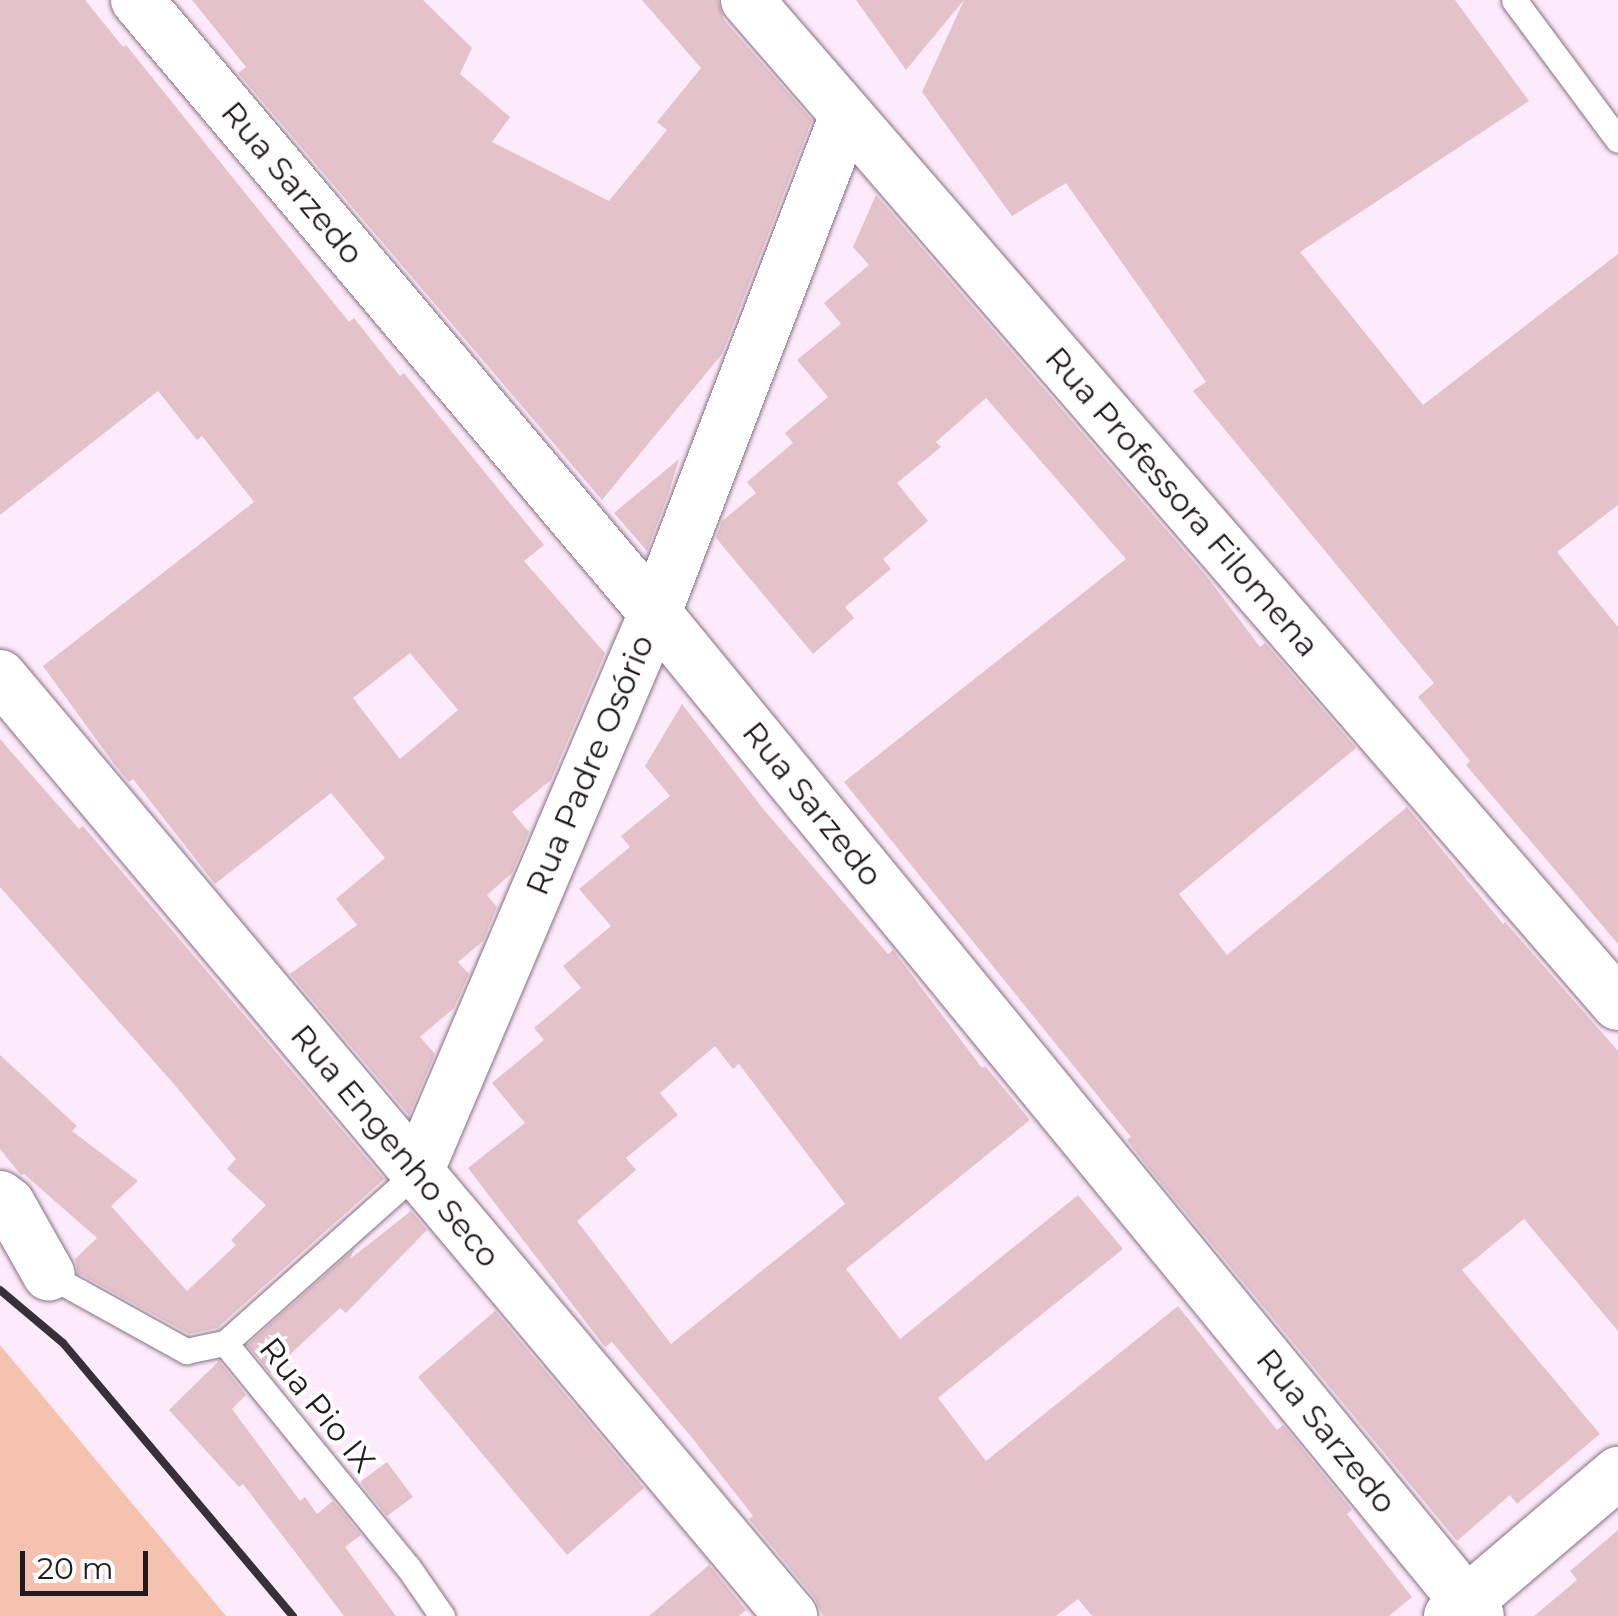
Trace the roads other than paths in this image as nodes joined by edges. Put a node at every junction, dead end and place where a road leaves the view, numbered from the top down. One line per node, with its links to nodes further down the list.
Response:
1 (137, 0): 6 (street, Rua Sarzedo)
2 (747, 0): 4 (street, Rua Professora Filomena)
3 (1514, 0): 5 (lane)
4 (846, 114): 6 (street, Rua Padre Osório); 8 (street, Rua Professora Filomena)
5 (1618, 140)
6 (655, 613): 9 (street, Rua Padre Osório); 14 (street, Rua Sarzedo)
7 (0, 676): 9 (street, Rua Engenho Seco)
8 (1618, 1004)
9 (417, 1172): 12 (lane, Rua Padre Osório); 16 (street, Rua Engenho Seco)
10 (0, 1197): 11 (street)
11 (49, 1275): 12 (lane, Rua Pio IX)
12 (224, 1343): 15 (lane, Rua Pio IX)
13 (1618, 1473): 14 (street)
14 (1465, 1611)
15 (442, 1616)
16 (790, 1616)

